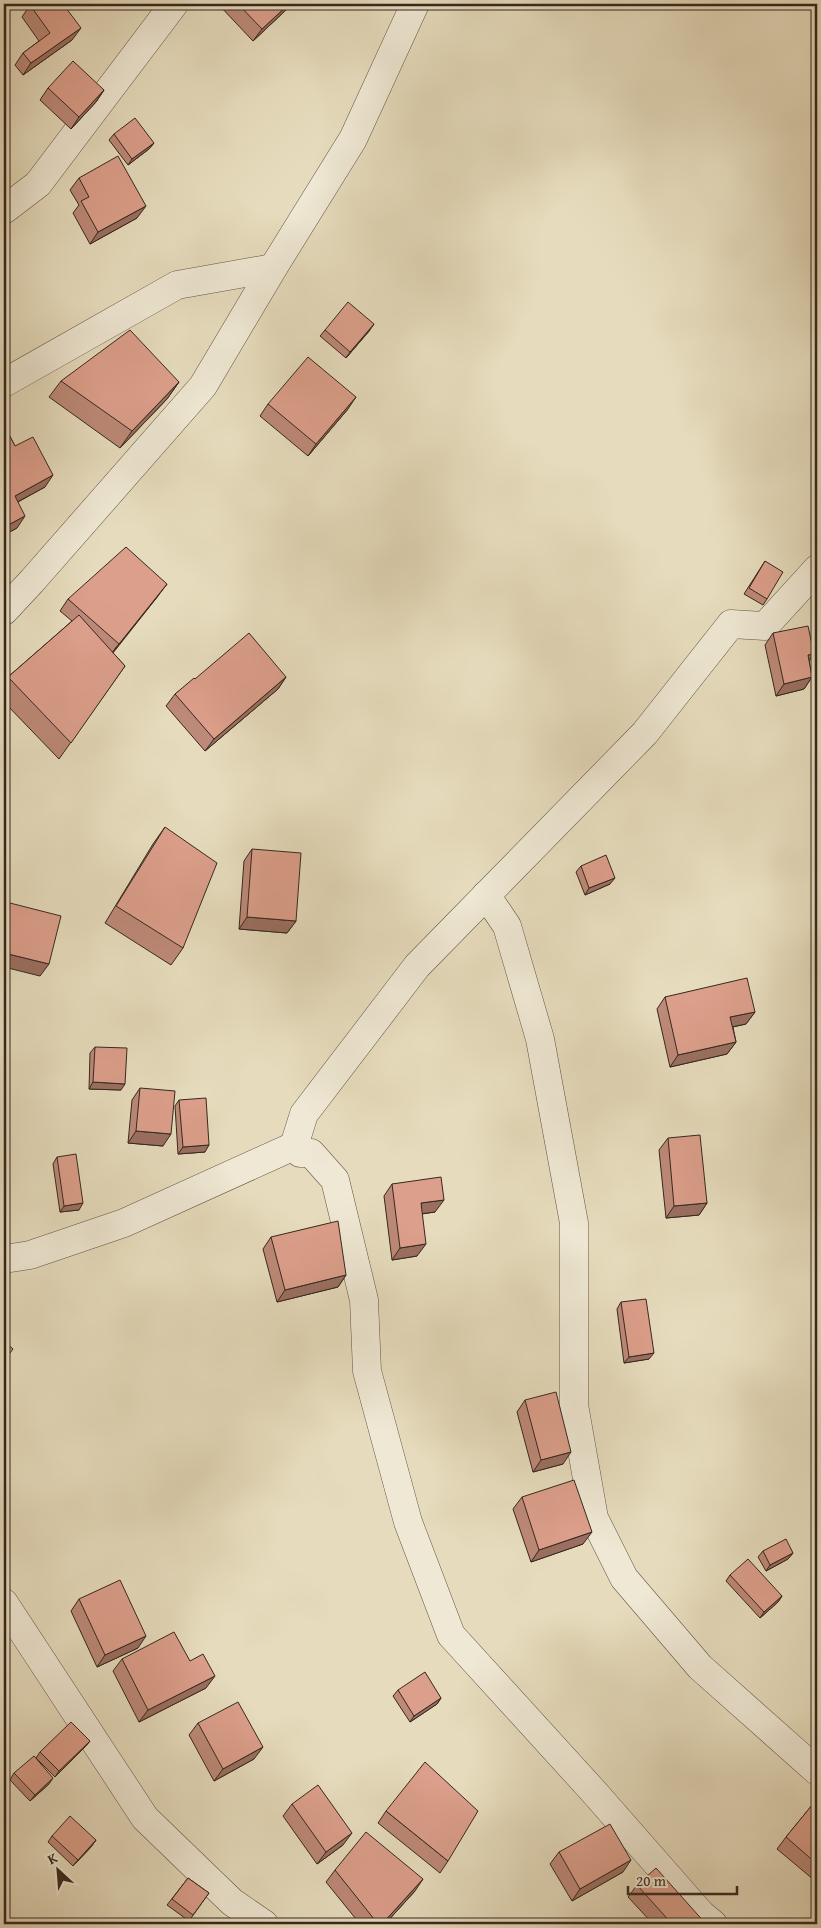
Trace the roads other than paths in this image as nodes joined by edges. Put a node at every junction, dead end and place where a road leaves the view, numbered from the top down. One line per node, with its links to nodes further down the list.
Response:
1 (174, 4): 3 (street)
2 (415, 4): 4 (street)
3 (4, 210)
4 (273, 268): 5 (street); 7 (street)
5 (4, 383)
6 (817, 569): 8 (street)
7 (4, 610)
8 (486, 895): 9 (street); 12 (street)
9 (294, 1146): 10 (street); 14 (street)
10 (4, 1259)
11 (4, 1603): 13 (street)
12 (817, 1771)
13 (264, 1924)
14 (713, 1924)

